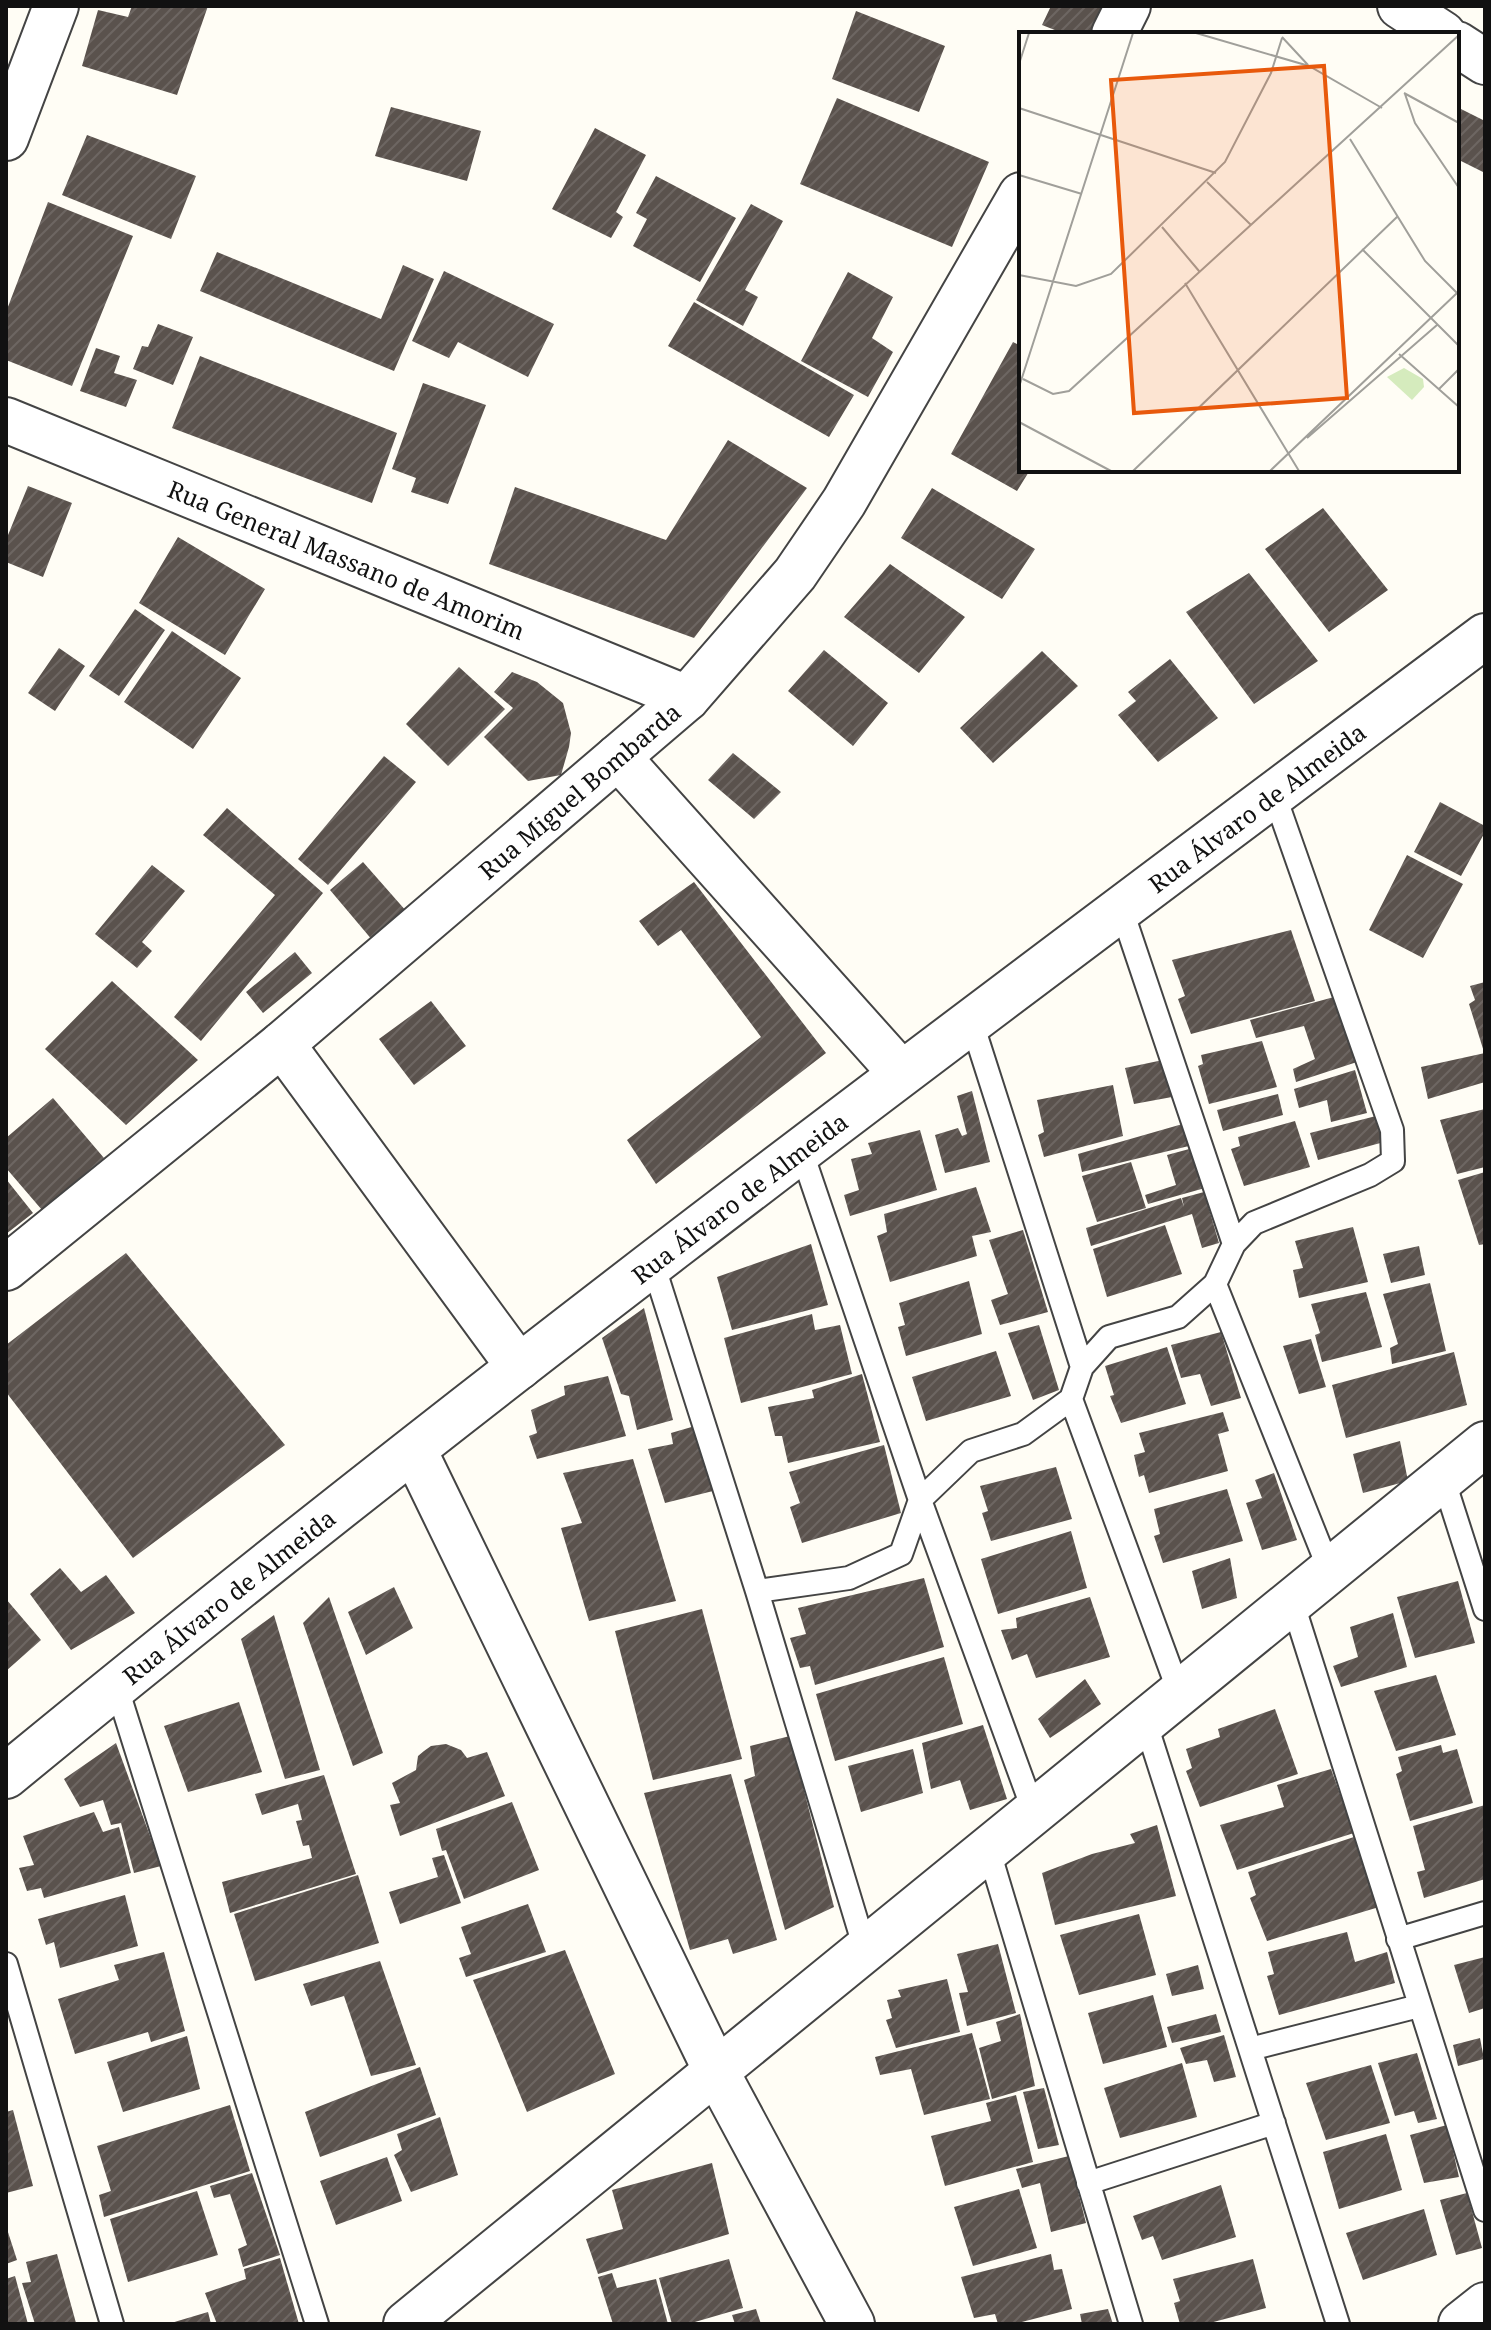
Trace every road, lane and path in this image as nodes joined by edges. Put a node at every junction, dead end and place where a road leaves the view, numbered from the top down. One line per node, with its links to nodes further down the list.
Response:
1 (56, 6): 8 (street)
2 (1128, 6): 4 (street)
3 (1400, 6): 5 (street)
4 (1115, 32)
5 (1440, 32)
6 (1459, 45): 7 (street)
7 (1485, 62)
8 (6, 138)
9 (1019, 198): 12 (street, Rua Miguel Bombarda)
10 (6, 420): 12 (street, Rua General Massano de Amorim)
11 (1485, 636): 14 (street, Rua Álvaro de Almeida)
12 (687, 698): 13 (street, Rua Miguel Bombarda)
13 (618, 757): 17 (street, Rua Miguel Bombarda); 18 (street)
14 (1274, 794): 15 (street, Rua Álvaro de Almeida); 20 (lane)
15 (1121, 908): 16 (street, Rua Álvaro de Almeida); 20 (lane)
16 (971, 1020): 18 (street, Rua Álvaro de Almeida); 25 (lane)
17 (282, 1044): 22 (street, Rua Miguel Bombarda); 24 (street)
18 (901, 1073): 19 (street, Rua Álvaro de Almeida)
19 (801, 1150): 21 (street, Rua Álvaro de Almeida); 30 (lane)
20 (1234, 1244): 23 (lane)
21 (653, 1264): 24 (street, Rua Álvaro de Almeida); 32 (lane)
22 (6, 1268)
23 (1215, 1284): 25 (lane); 31 (lane)
24 (519, 1367): 28 (street, Rua Álvaro de Almeida)
25 (1082, 1367): 26 (lane)
26 (1071, 1399): 30 (lane); 36 (lane)
27 (1485, 1444): 29 (street)
28 (414, 1450): 35 (street, Rua Álvaro de Almeida); 47 (street)
29 (1443, 1478): 31 (street); 34 (lane)
30 (920, 1500): 32 (lane); 39 (lane)
31 (1329, 1569): 33 (street)
32 (757, 1591): 43 (lane)
33 (1292, 1601): 36 (street); 42 (lane)
34 (1485, 1609)
35 (116, 1685): 38 (street, Rua Álvaro de Almeida); 53 (lane)
36 (1179, 1692): 37 (street)
37 (1145, 1721): 39 (street); 46 (lane)
38 (6, 1776)
39 (1034, 1812): 40 (street)
40 (988, 1848): 43 (street); 49 (lane)
41 (1485, 1913): 42 (lane)
42 (1398, 1939): 45 (lane)
43 (865, 1949): 47 (street)
44 (6, 1964): 52 (lane)
45 (1419, 2006): 46 (lane); 50 (lane)
46 (1250, 2049): 48 (lane)
47 (716, 2071): 54 (street); 55 (street)
48 (1274, 2123): 49 (lane); 57 (lane)
49 (1088, 2183): 56 (lane)
50 (1485, 2210)
51 (1485, 2305): 58 (street)
52 (112, 2324)
53 (317, 2324)
54 (406, 2324)
55 (852, 2324)
56 (1131, 2324)
57 (1338, 2324)
58 (1461, 2324)

